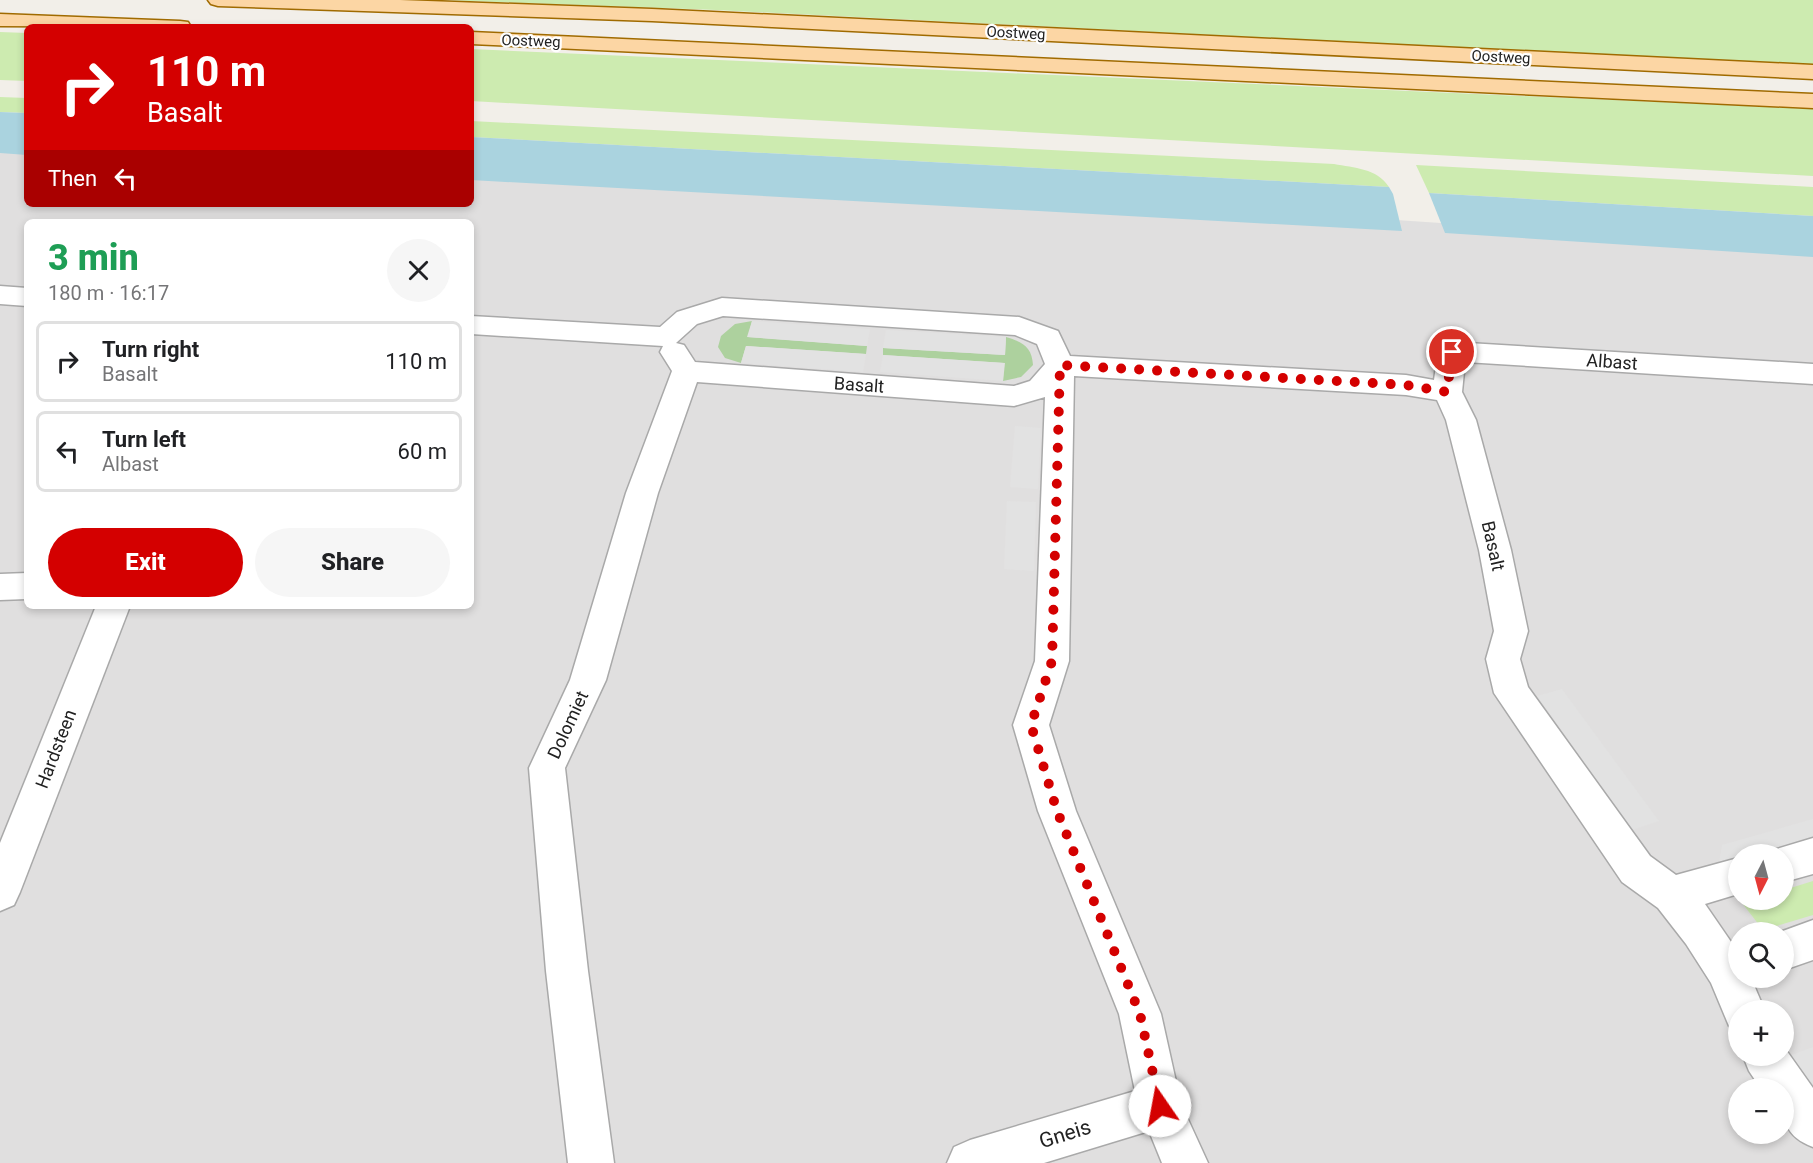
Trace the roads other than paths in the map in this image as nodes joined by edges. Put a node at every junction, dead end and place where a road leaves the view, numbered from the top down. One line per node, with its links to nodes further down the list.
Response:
1 (218, 0): 5 (main road, Oostweg)
2 (0, 20): 3 (main road)
3 (103, 24)
4 (474, 38): 6 (main road, Oostweg)
5 (1813, 72)
6 (1813, 101)
7 (0, 295): 8 (street)
8 (24, 297)
9 (474, 325): 10 (street)
10 (666, 337): 11 (street); 12 (street)
11 (1060, 365): 12 (street, Basalt); 14 (street); 27 (street)
12 (686, 371): 29 (street, Dolomiet)
13 (1813, 374): 14 (street, Albast)
14 (1447, 392): 22 (street, Basalt)
15 (24, 586): 16 (street)
16 (0, 587)
17 (112, 609): 21 (street, Hardsteen)
18 (1813, 856): 19 (street)
19 (1794, 861)
20 (1728, 879): 22 (street)
21 (0, 892)
22 (1672, 895): 25 (street, Basalt)
23 (1813, 940): 24 (street)
24 (1794, 947)
25 (1728, 962)
26 (1771, 1066): 28 (street)
27 (1160, 1106): 30 (street, Gneis); 31 (street)
28 (1813, 1125)
29 (591, 1163)
30 (970, 1163)
31 (1185, 1163)

